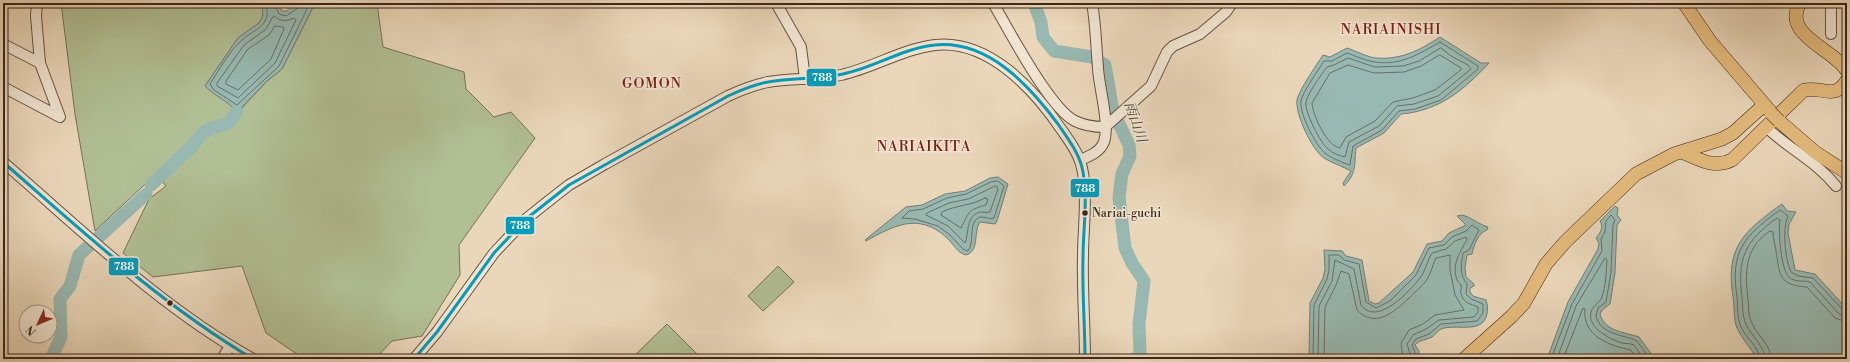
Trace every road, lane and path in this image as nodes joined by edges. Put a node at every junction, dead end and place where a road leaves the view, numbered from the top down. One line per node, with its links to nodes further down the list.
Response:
1 (37, 3): 11 (street)
2 (776, 3): 13 (street)
3 (993, 3): 17 (street)
4 (1092, 3): 17 (street)
5 (1232, 3): 17 (street)
6 (1684, 3): 16 (main road)
7 (1800, 3): 12 (main road)
8 (1831, 3): 9 (street)
9 (1831, 34)
10 (3, 44): 11 (street)
11 (40, 63): 15 (street)
12 (1847, 71)
13 (805, 79): 20 (street); 27 (street)
14 (1847, 80): 18 (main road)
15 (3, 87)
16 (1771, 113): 19 (main road); 22 (main road)
17 (1105, 127): 20 (street)
18 (1766, 127): 19 (main road); 23 (street)
19 (1682, 152): 29 (main road)
20 (1080, 160): 28 (street)
21 (3, 163): 24 (street)
22 (1847, 173)
23 (1836, 186)
24 (230, 346): 25 (street); 26 (street)
25 (222, 359)
26 (253, 359)
27 (414, 359)
28 (1085, 359)
29 (1464, 359)

